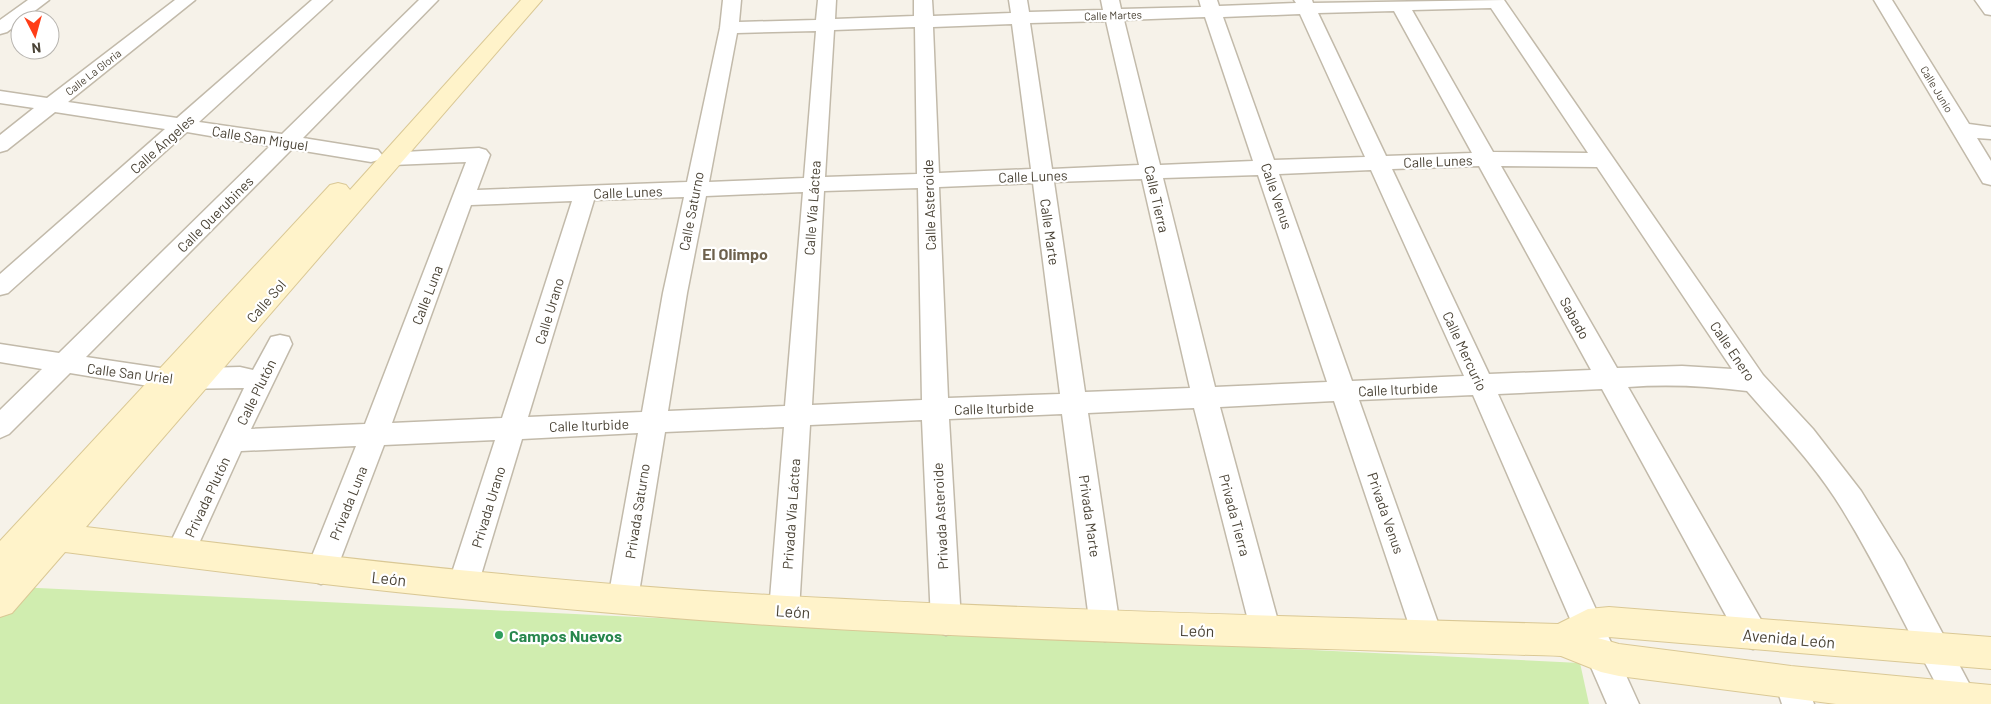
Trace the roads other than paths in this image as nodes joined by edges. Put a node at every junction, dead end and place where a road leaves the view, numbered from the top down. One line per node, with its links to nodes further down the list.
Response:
1 (40, 0): 20 (street)
2 (186, 0): 23 (street, Calle La Gloria)
3 (323, 0): 24 (street, Calle Ángeles)
4 (429, 0): 27 (street, Calle Querubines)
5 (513, 0): 30 (street, Calle Sol)
6 (532, 0): 30 (street, Calle Sol)
7 (732, 0): 21 (street, Calle Saturno)
8 (827, 0): 19 (street, Calle Vía Láctea)
9 (1883, 0): 25 (street, Calle Junio)
10 (1984, 0): 17 (street)
11 (1495, 1): 12 (street, Calle Martes); 32 (street, Calle Enero)
12 (1398, 3): 13 (street, Calle Martes); 31 (street, Sabado)
13 (1305, 4): 14 (street, Calle Martes); 33 (street, Calle Mercurio)
14 (1210, 6): 15 (street, Calle Martes); 34 (street, Calle Venus)
15 (1112, 7): 16 (street, Calle Martes); 35 (street, Calle Tierra)
16 (1019, 9): 18 (street, Calle Martes); 36 (street, Calle Marte)
17 (1991, 10)
18 (923, 11): 19 (street, Calle Martes); 38 (street, Calle Asteroide)
19 (825, 25): 21 (street, Calle Martes); 39 (street, Calle Vía Láctea)
20 (0, 28)
21 (730, 28): 40 (street, Calle Saturno)
22 (0, 97): 23 (street, Calle San Miguel)
23 (51, 105): 24 (street, Calle San Miguel); 28 (street, Calle La Gloria)
24 (182, 126): 27 (street, Calle San Miguel); 43 (street, Calle Ángeles)
25 (1962, 130): 26 (street); 37 (street, Calle Junio)
26 (1991, 133)
27 (287, 142): 30 (street, Calle San Miguel); 46 (street, Calle Querubines)
28 (0, 145)
29 (479, 155): 30 (street, Calle San Miguel); 42 (street, Calle Luna)
30 (382, 157): 47 (street, Calle Sol); 48 (street, Calle Sol)
31 (1486, 159): 32 (street, Calle Lunes); 33 (street, Calle Lunes); 49 (street, Sabado)
32 (1603, 160): 51 (street, Calle Enero)
33 (1379, 163): 34 (street, Calle Lunes); 52 (street, Calle Mercurio)
34 (1267, 167): 35 (street, Calle Lunes); 53 (street, Calle Venus)
35 (1151, 172): 36 (street, Calle Lunes); 54 (street, Calle Tierra)
36 (1042, 176): 38 (street, Calle Lunes); 55 (street, Calle Marte)
37 (1991, 178)
38 (928, 180): 39 (street, Calle Lunes); 56 (street, Calle Asteroide)
39 (814, 184): 40 (street, Calle Lunes); 57 (street, Calle Vía Láctea)
40 (695, 189): 41 (street, Calle Lunes); 58 (street, Calle Saturno)
41 (585, 193): 42 (street, Calle Lunes); 60 (street, Calle Urano)
42 (463, 198): 61 (street, Calle Luna)
43 (0, 287)
44 (280, 344): 50 (street, Calle Plutón)
45 (0, 353): 46 (street, Calle San Uriel)
46 (64, 364): 48 (street, Calle San Uriel); 59 (street, Calle Querubines)
47 (197, 379): 48 (street, Calle San Uriel); 50 (street, Calle San Uriel); 63 (street, Calle Sol)
48 (167, 380): 63 (street, Calle Sol)
49 (1609, 380): 51 (street, Calle Iturbide); 52 (street, Calle Iturbide); 76 (street, Sabado)
50 (260, 382): 62 (street, Calle Plutón)
51 (1754, 382): 77 (street, Calle Enero)
52 (1481, 386): 53 (street, Calle Iturbide); 74 (street, Calle Mercurio)
53 (1345, 392): 54 (street, Calle Iturbide); 75 (street, Privada Venus)
54 (1205, 398): 55 (street, Calle Iturbide); 73 (street, Privada Tierra)
55 (1074, 405): 56 (street, Calle Iturbide); 72 (street, Privada Marte)
56 (935, 410): 57 (street, Calle Iturbide); 71 (street, Privada Asteroide)
57 (798, 416): 58 (street, Calle Iturbide); 70 (street, Privada Vía Láctea)
58 (652, 423): 60 (street, Calle Iturbide); 68 (street, Privada Saturno)
59 (0, 427)
60 (512, 429): 61 (street, Calle Iturbide); 67 (street, Privada Urano)
61 (374, 435): 62 (street, Calle Iturbide); 66 (street, Privada Luna)
62 (233, 441): 64 (street, Privada Plutón)
63 (42, 535): 64 (street, León); 65 (street, Calle Sol); 69 (street, Calle Sol)
64 (182, 552): 66 (street, León)
65 (0, 563)
66 (320, 571): 67 (street, León)
67 (463, 585): 68 (street, León)
68 (623, 599): 70 (street, León)
69 (0, 602)
70 (784, 611): 71 (street, León)
71 (946, 620): 72 (street, León)
72 (1105, 627): 73 (street, León)
73 (1266, 632): 75 (street, León)
74 (1575, 632): 75 (street, León); 76 (street, Avenida León); 79 (street, León)
75 (1427, 634)
76 (1753, 635): 77 (street, Avenida León)
77 (1933, 649): 78 (street, Avenida León); 81 (street, Calle Enero)
78 (1991, 653)
79 (1601, 656): 80 (street); 82 (street)
80 (1794, 693): 81 (street)
81 (1972, 702)
82 (1623, 704)

